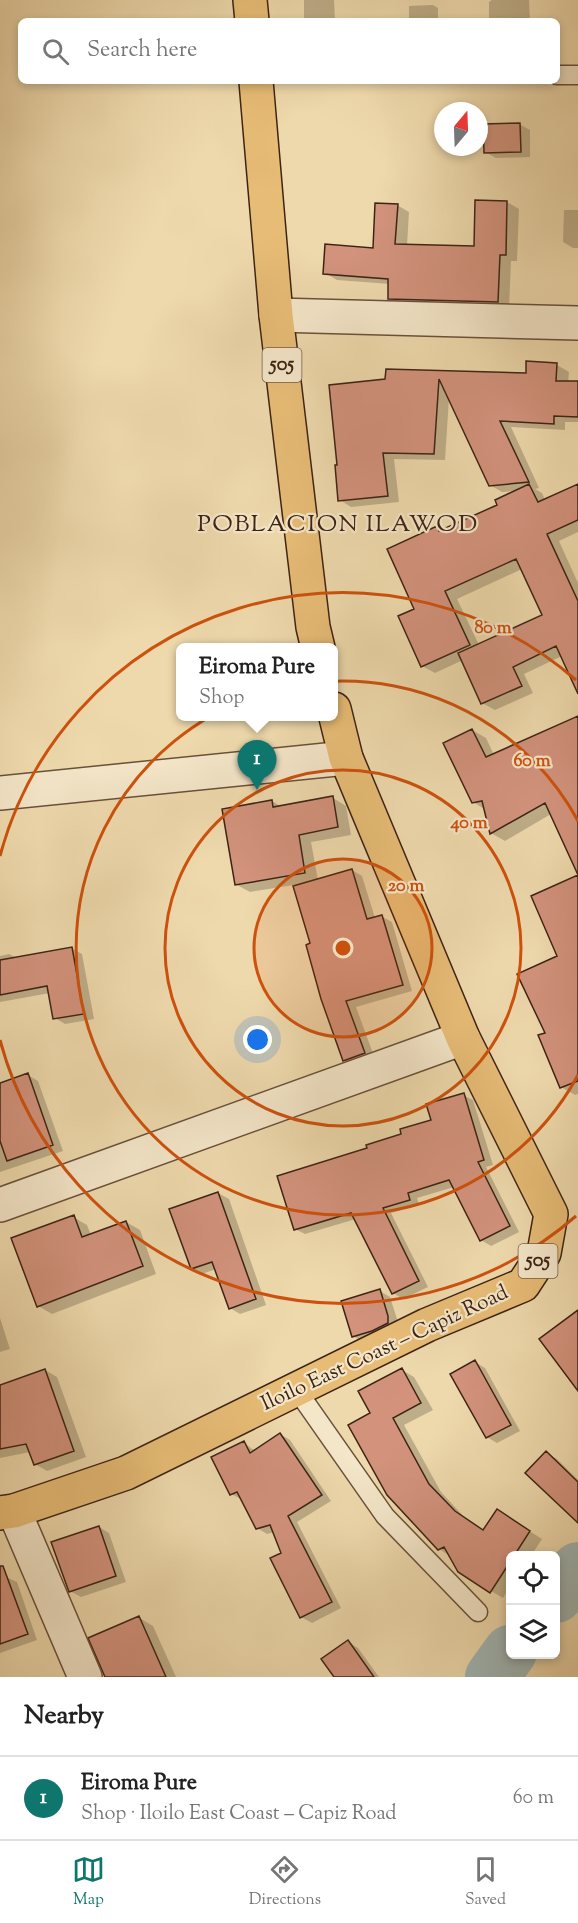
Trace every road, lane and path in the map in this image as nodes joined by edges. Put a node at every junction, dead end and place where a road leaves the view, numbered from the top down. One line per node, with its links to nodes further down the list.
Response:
1 (250, 0): 2 (main road)
2 (252, 18)
3 (560, 75): 4 (lane)
4 (578, 75)
5 (256, 84): 6 (main road, 505)
6 (276, 315): 7 (street); 8 (main road, 505)
7 (578, 323)
8 (317, 643)
9 (336, 721): 10 (main road, Iloilo East Coast – Capiz Road / 505)
10 (346, 758): 11 (street); 12 (main road, Iloilo East Coast – Capiz Road / 505)
11 (0, 793)
12 (463, 1038): 13 (street); 14 (main road, Iloilo East Coast – Capiz Road / 505)
13 (0, 1205)
14 (296, 1389): 15 (main road, Iloilo East Coast – Capiz Road / 505); 16 (lane)
15 (7, 1512): 17 (street)
16 (478, 1612)
17 (85, 1677)

